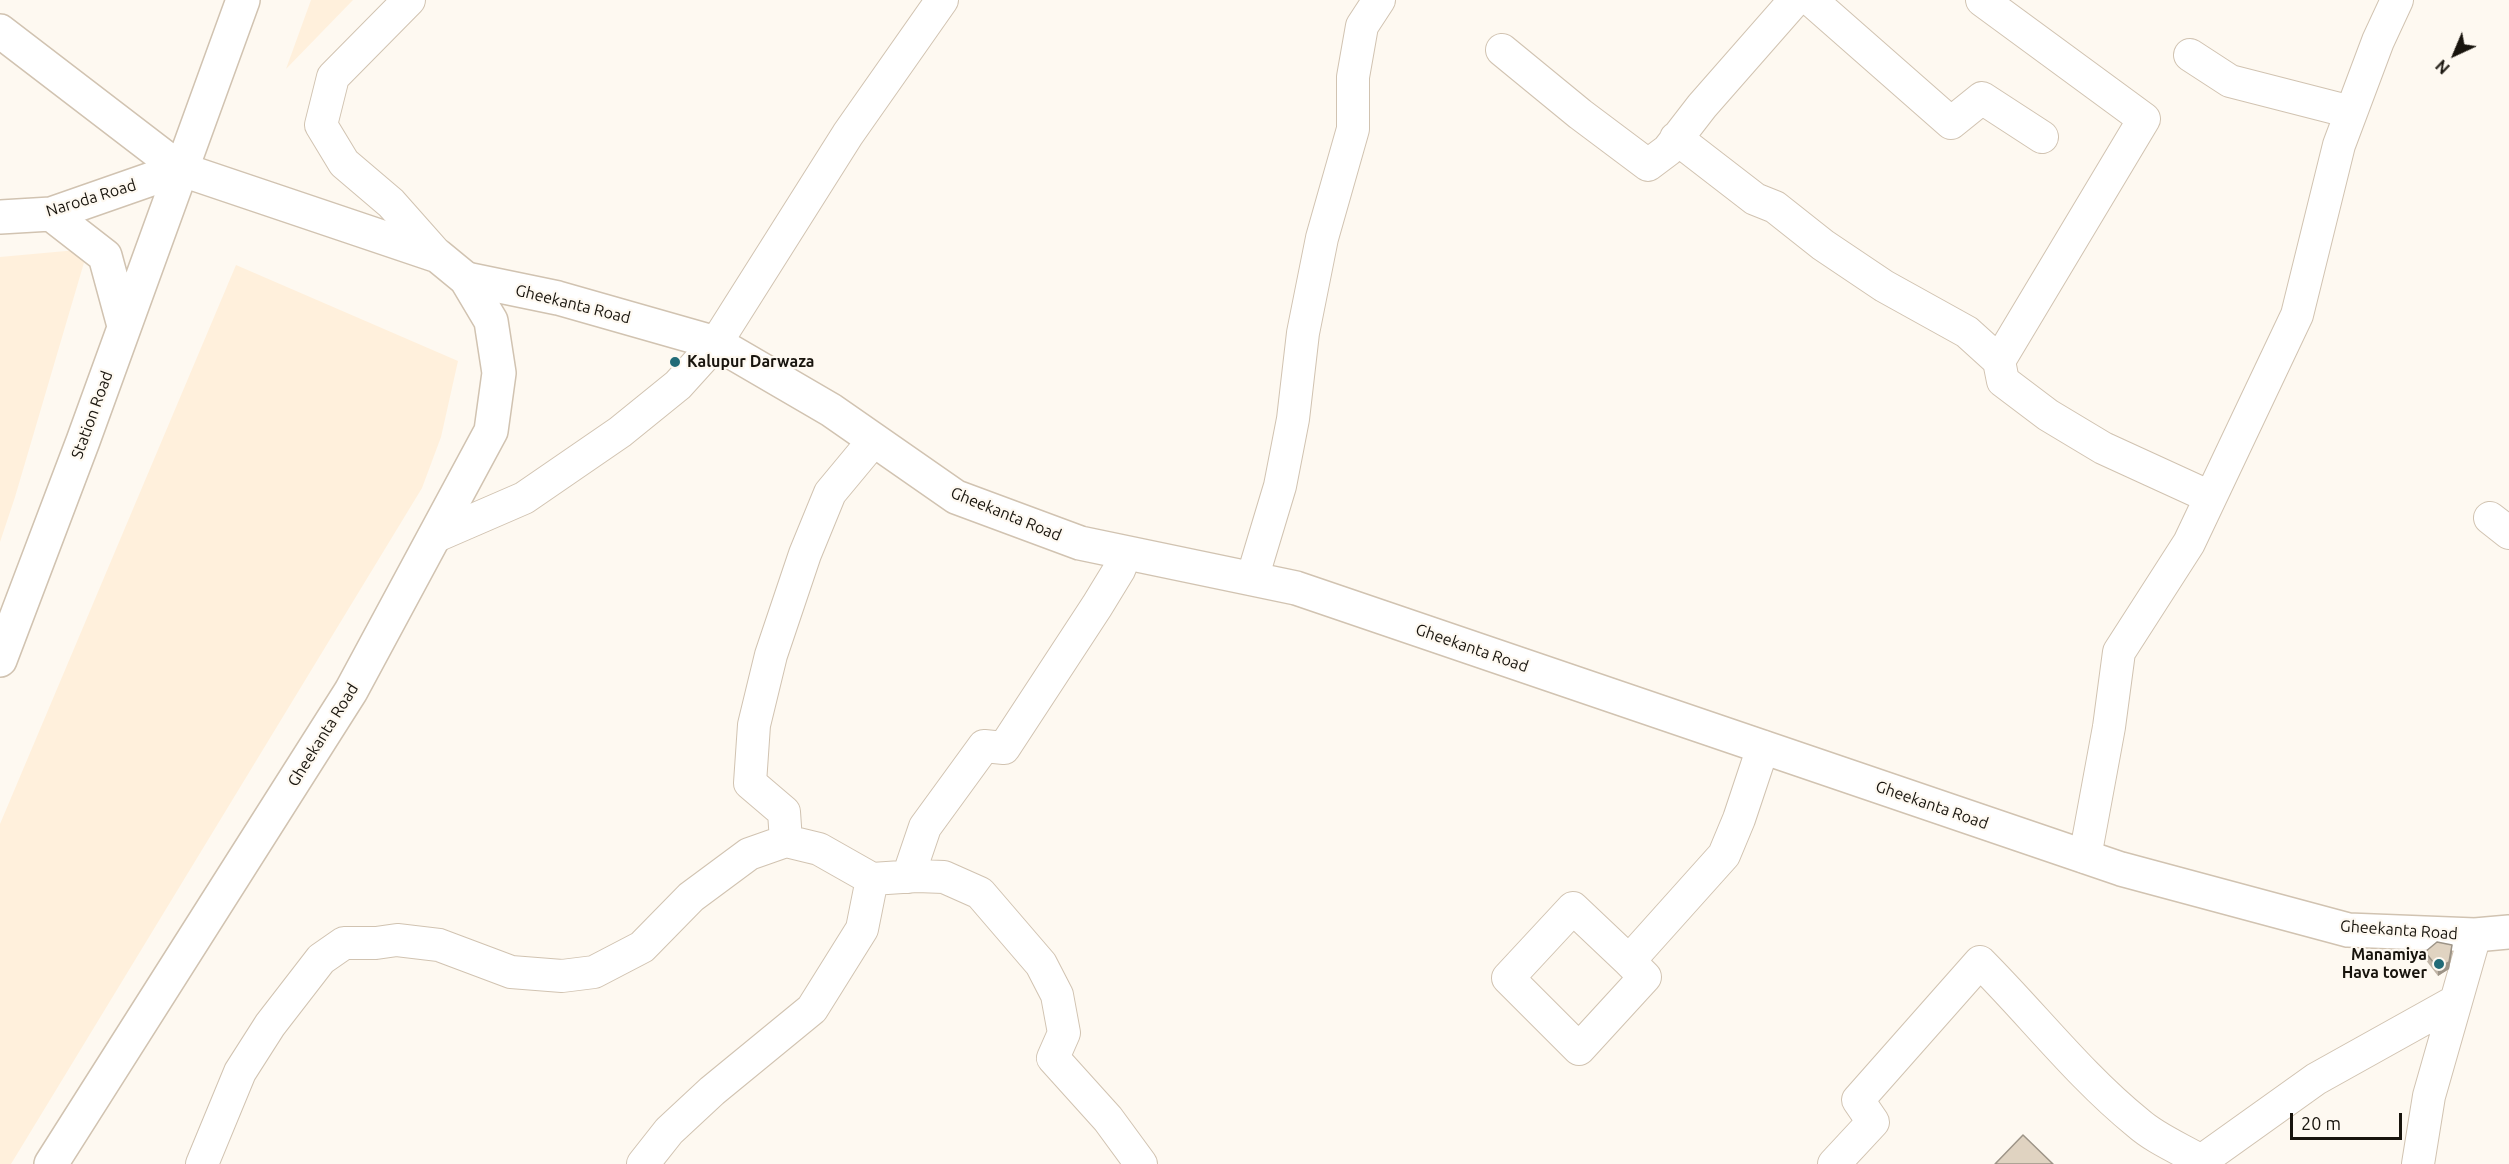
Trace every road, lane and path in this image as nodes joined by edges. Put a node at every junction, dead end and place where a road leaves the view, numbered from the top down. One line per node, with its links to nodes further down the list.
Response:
1 (243, 0): 15 (main road, Station Road)
2 (409, 0): 18 (street)
3 (942, 0): 21 (street)
4 (1379, 0): 27 (street)
5 (1796, 0): 14 (street)
6 (1811, 0): 13 (street)
7 (1982, 0): 22 (street)
8 (2397, 0): 12 (street)
9 (0, 32): 15 (main road)
10 (1502, 50): 14 (street)
11 (2190, 55): 12 (street)
12 (2351, 112): 24 (street)
13 (2042, 137)
14 (1676, 138): 22 (street)
15 (180, 169): 16 (main road, Naroda Road); 18 (main road, Gheekanta Road); 20 (main road, Station Road)
16 (51, 214): 17 (main road, Naroda Road); 20 (main road)
17 (0, 217)
18 (438, 256): 19 (main road, Gheekanta Road)
19 (466, 279): 21 (main road, Gheekanta Road); 25 (main road, Gheekanta Road)
20 (124, 326): 28 (main road, Station Road)
21 (716, 343): 23 (main road, Gheekanta Road); 25 (street)
22 (1999, 362): 24 (street)
23 (874, 440): 26 (main road, Gheekanta Road); 30 (street)
24 (2210, 497): 31 (street)
25 (434, 537): 39 (main road, Gheekanta Road)
26 (1126, 553): 27 (main road, Gheekanta Road); 32 (street)
27 (1252, 579): 29 (main road, Gheekanta Road)
28 (0, 660)
29 (1763, 747): 31 (main road, Gheekanta Road); 36 (street)
30 (786, 841): 33 (street); 40 (street)
31 (2085, 857): 35 (main road, Gheekanta Road)
32 (908, 876): 33 (street); 42 (street)
33 (872, 879): 41 (street)
34 (2509, 932): 35 (main road, Gheekanta Road)
35 (2475, 935): 37 (street)
36 (1629, 961)
37 (2456, 1001): 38 (street); 44 (street)
38 (2199, 1163): 43 (street)
39 (51, 1164)
40 (202, 1164)
41 (643, 1164)
42 (1141, 1164)
43 (1834, 1164)
44 (2418, 1164)

